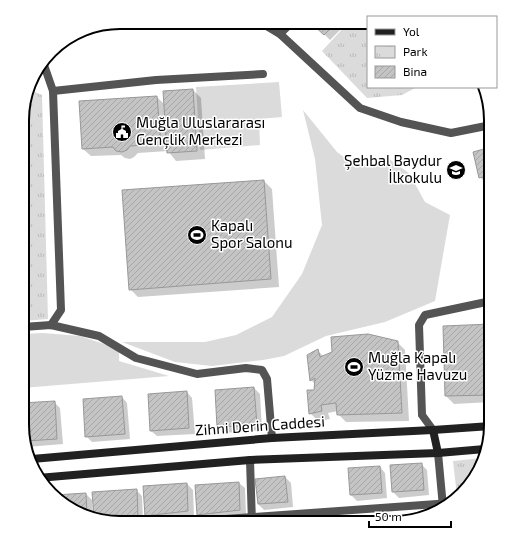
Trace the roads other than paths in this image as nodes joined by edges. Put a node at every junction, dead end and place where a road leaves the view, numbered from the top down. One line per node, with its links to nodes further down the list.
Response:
1 (272, 29): 3 (street)
2 (285, 29): 3 (street)
3 (280, 34): 7 (street)
4 (45, 68): 6 (street)
5 (262, 74): 6 (street)
6 (53, 91): 9 (street)
7 (484, 126)
8 (484, 302): 12 (street)
9 (51, 325): 10 (street); 13 (street)
10 (29, 327)
11 (484, 426): 12 (main road, Zihni Derin Caddesi)
12 (433, 430): 13 (main road, Zihni Derin Caddesi); 15 (main road)
13 (272, 438): 16 (main road, Zihni Derin Caddesi)
14 (480, 449): 15 (main road)
15 (438, 453): 17 (main road); 19 (street)
16 (36, 460)
17 (250, 460): 18 (main road); 21 (street)
18 (45, 477)
19 (443, 502)
20 (434, 507): 22 (street)
21 (252, 516)
22 (307, 516)

